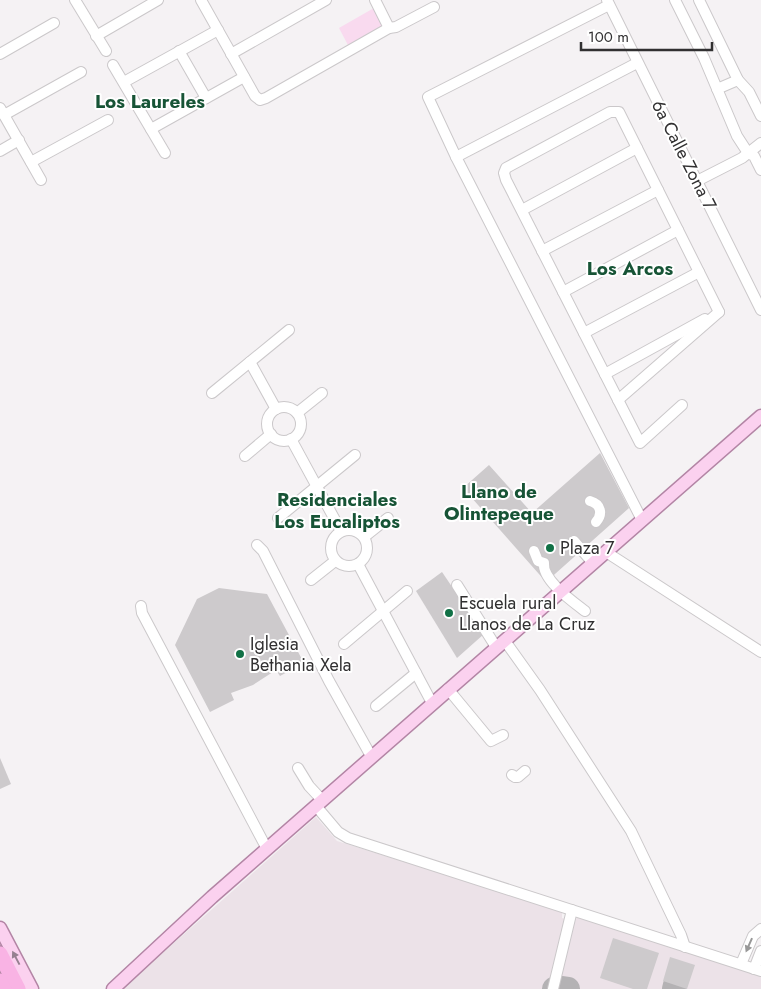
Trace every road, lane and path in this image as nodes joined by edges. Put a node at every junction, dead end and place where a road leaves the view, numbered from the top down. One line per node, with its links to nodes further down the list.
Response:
1 (75, 0): 13 (street)
2 (158, 0): 13 (street)
3 (326, 0): 17 (street)
4 (375, 0): 11 (street)
5 (675, 0): 24 (street)
6 (699, 0): 22 (street)
7 (204, 1): 12 (street)
8 (608, 2): 18 (street, 6a Calle Zona 7); 36 (street)
9 (434, 7): 11 (street)
10 (54, 23): 16 (street)
11 (389, 28): 21 (street)
12 (218, 30): 14 (street); 17 (street)
13 (96, 36): 15 (street)
14 (179, 51): 23 (street); 25 (street)
15 (106, 52)
16 (0, 54)
17 (231, 54): 21 (street)
18 (638, 63): 36 (street); 40 (street, 6a Calle Zona 7)
19 (113, 65): 23 (street)
20 (81, 72): 26 (street)
21 (244, 77): 25 (street)
22 (738, 80): 24 (street); 27 (street)
23 (124, 82): 29 (street)
24 (717, 89): 35 (street)
25 (206, 98): 29 (street)
26 (2, 111): 30 (street)
27 (761, 116)
28 (108, 120): 37 (street)
29 (151, 129): 34 (street)
30 (19, 140): 33 (street); 37 (street)
31 (761, 144): 35 (street)
32 (637, 148): 41 (street); 42 (street); 42 (street)
33 (0, 151)
34 (165, 153)
35 (748, 153): 38 (street); 40 (street)
36 (456, 157): 68 (street)
37 (31, 162): 39 (street)
38 (761, 170)
39 (41, 180)
40 (697, 181): 47 (street, 6a Calle Zona 7)
41 (658, 190): 43 (street); 44 (street)
42 (522, 210): 44 (street)
43 (678, 230): 45 (street); 46 (street)
44 (542, 251): 46 (street)
45 (699, 272): 48 (street); 50 (street)
46 (562, 292): 50 (street)
47 (761, 310)
48 (719, 312): 52 (street); 55 (street)
49 (289, 330): 51 (street)
50 (584, 333): 52 (street)
51 (250, 362): 54 (street); 57 (street)
52 (605, 374): 55 (street)
53 (322, 392): 58 (street)
54 (212, 393)
55 (618, 400): 56 (street)
56 (682, 405)
57 (276, 409): 58 (street); 60 (street)
58 (297, 413): 61 (street)
59 (761, 416): 68 (main road)
60 (271, 434): 61 (street); 63 (street)
61 (291, 438): 64 (street)
62 (355, 455): 64 (street)
63 (245, 456)
64 (317, 487): 66 (street); 70 (street)
65 (590, 501): 69 (street)
66 (278, 518)
67 (388, 518): 71 (street)
68 (642, 520): 75 (main road)
69 (596, 522)
70 (341, 531): 71 (street); 76 (street)
71 (364, 537): 78 (street)
72 (574, 542): 77 (street)
73 (257, 545): 94 (street)
74 (534, 551): 82 (street)
75 (606, 552): 77 (main road); 88 (street)
76 (335, 561): 78 (street); 79 (street)
77 (592, 563): 82 (main road)
78 (358, 564): 84 (street)
79 (311, 580)
80 (457, 585): 87 (street)
81 (407, 591): 84 (street)
82 (560, 591): 85 (street); 87 (main road)
83 (141, 606): 99 (street)
84 (383, 611): 86 (street); 89 (street)
85 (585, 612)
86 (344, 644)
87 (500, 644): 90 (main road); 103 (street)
88 (761, 652)
89 (416, 673): 91 (street); 92 (street)
90 (448, 689): 91 (main road); 93 (street)
91 (432, 703): 94 (main road)
92 (376, 706)
93 (503, 735)
94 (371, 756): 98 (main road)
95 (298, 768): 98 (street)
96 (525, 771): 97 (street)
97 (512, 775)
98 (319, 803): 99 (main road); 100 (street)
99 (267, 849): 112 (main road)
100 (572, 910): 103 (street); 113 (street)
101 (0, 928): 111 (main road, one-way to 101)
102 (761, 929): 106 (street, one-way to 106)
103 (686, 947): 106 (street)
104 (761, 951): 107 (street)
105 (0, 954): 110 (highway)
106 (740, 964): 107 (street)
107 (758, 970)
108 (0, 982): 109 (highway)
109 (4, 989)
110 (18, 989)
111 (32, 989)
112 (113, 989)
113 (553, 989)

